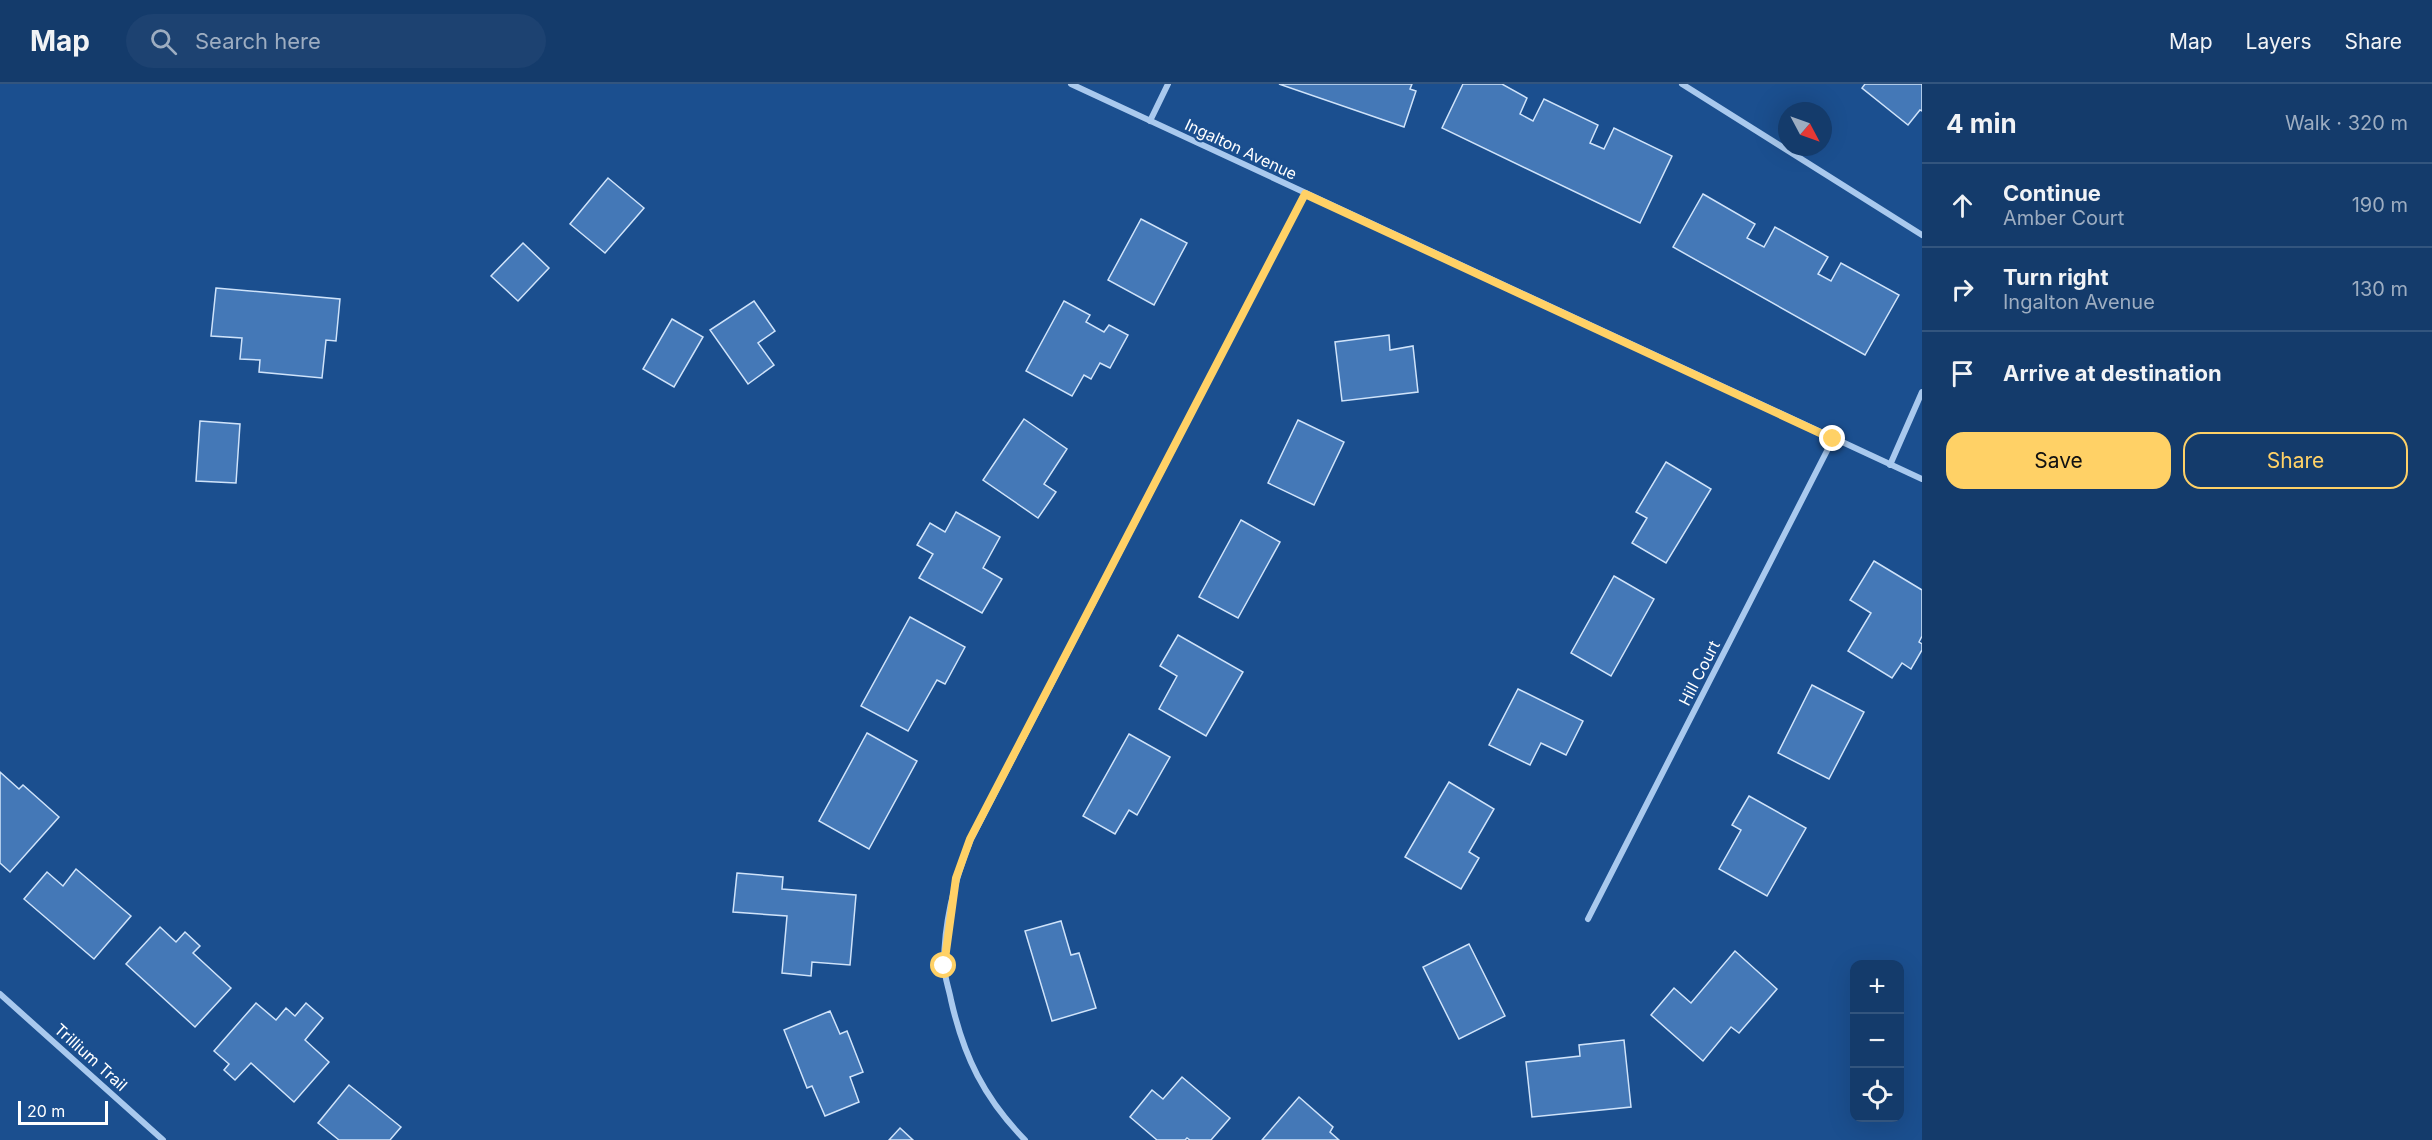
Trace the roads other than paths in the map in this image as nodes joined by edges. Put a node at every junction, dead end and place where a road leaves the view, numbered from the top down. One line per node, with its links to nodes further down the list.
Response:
1 (1071, 84): 4 (street, Ingalton Avenue)
2 (1168, 84): 4 (street)
3 (1682, 84): 6 (street)
4 (1150, 121): 5 (street, Ingalton Avenue)
5 (1305, 194): 8 (street, Ingalton Avenue); 14 (street)
6 (1922, 235)
7 (1922, 392): 9 (street)
8 (1833, 439): 9 (street, Ingalton Avenue); 11 (street, Hill Court)
9 (1890, 465): 10 (street, Ingalton Avenue)
10 (1922, 479)
11 (1588, 919)
12 (1, 999): 13 (street, Trillium Trail)
13 (163, 1140)
14 (1025, 1140)

